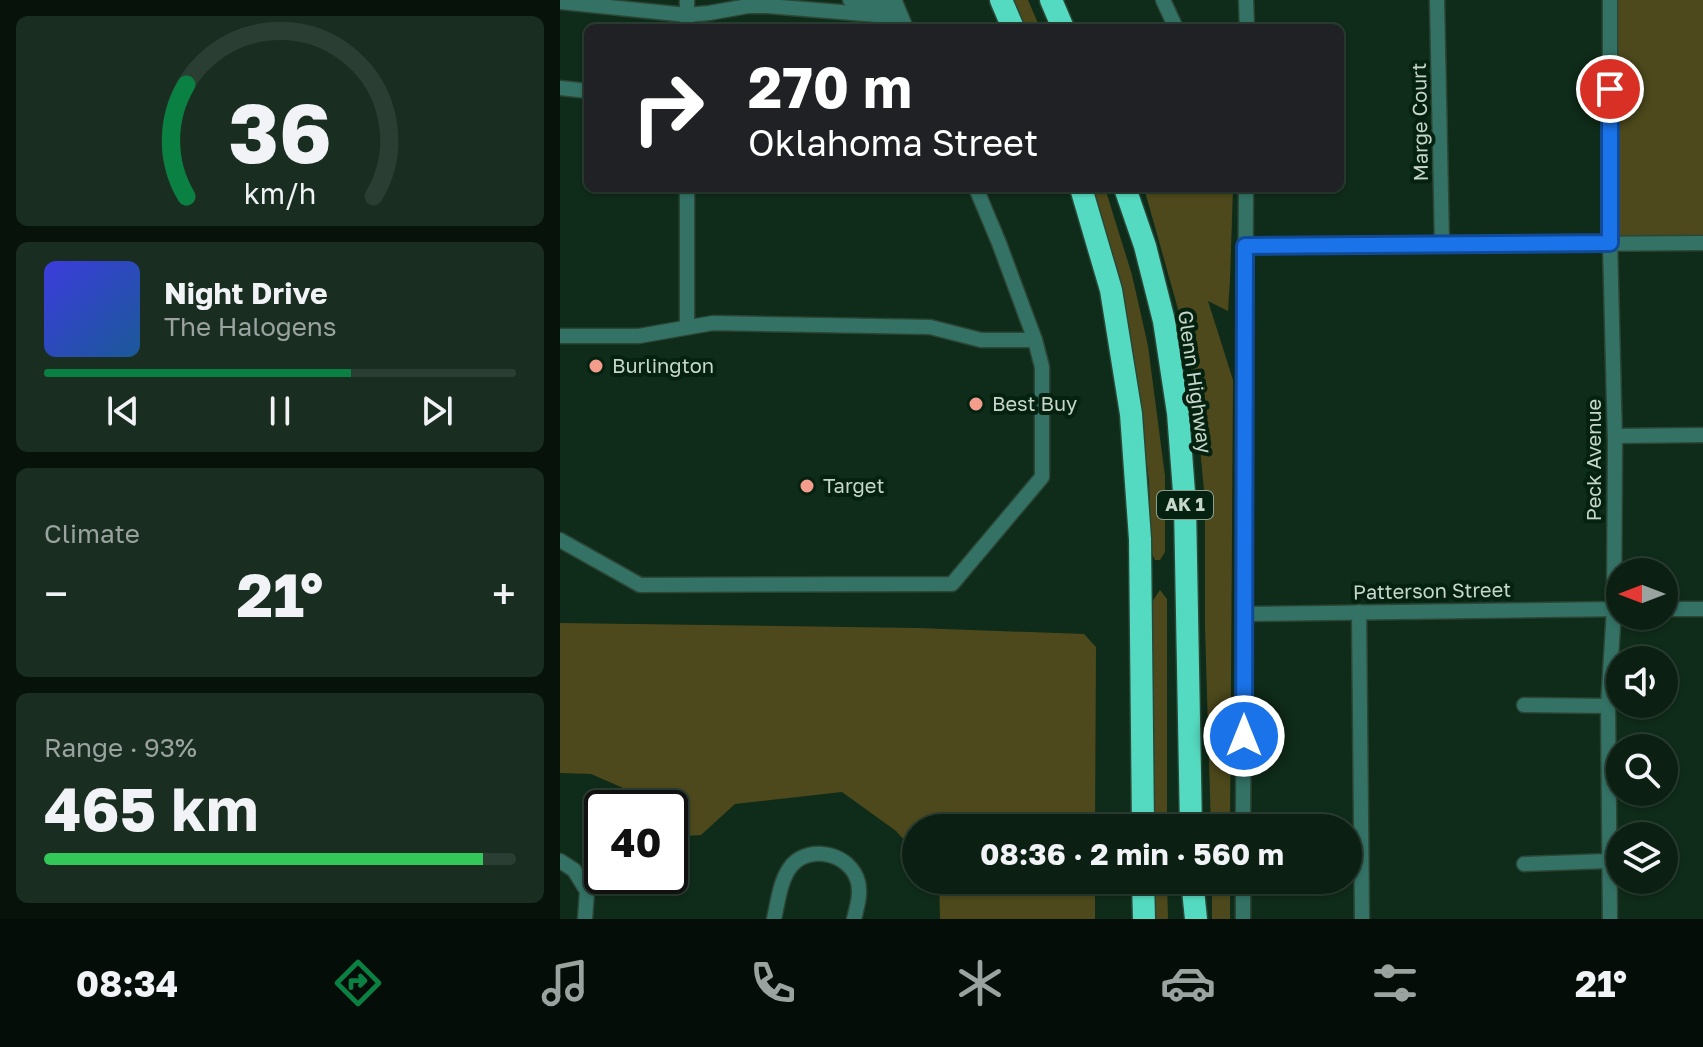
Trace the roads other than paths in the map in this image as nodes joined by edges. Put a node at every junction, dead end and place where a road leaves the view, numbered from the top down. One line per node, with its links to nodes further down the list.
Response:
1 (850, 0): 11 (street)
2 (1001, 0): 12 (highway)
3 (1054, 0): 13 (highway)
4 (1163, 0): 14 (street)
5 (1246, 0): 15 (street)
6 (1437, 0): 25 (street, Marge Court)
7 (1610, 0): 23 (street, Peck Avenue)
8 (560, 2): 10 (street)
9 (830, 5): 10 (street); 11 (street)
10 (687, 14)
11 (901, 17)
12 (1011, 24)
13 (1063, 24)
14 (1174, 24)
15 (1247, 24)
16 (560, 88): 17 (street)
17 (584, 91)
18 (687, 192): 27 (street)
19 (978, 192): 29 (street)
20 (1082, 192): 42 (highway, AK 1)
21 (1126, 192): 43 (highway, Glenn Highway / AK 1)
22 (1246, 192): 26 (street)
23 (1610, 243): 24 (street); 25 (street); 31 (street, Peck Avenue)
24 (1703, 243)
25 (1442, 244): 26 (street)
26 (1245, 246): 38 (street)
27 (687, 327): 28 (street); 29 (street)
28 (560, 336)
29 (1035, 340): 32 (street)
30 (1703, 435): 31 (street)
31 (1615, 436): 33 (street, Peck Avenue)
32 (560, 540)
33 (1616, 558)
34 (1606, 609): 37 (street, Patterson Street)
35 (1678, 609): 36 (street)
36 (1703, 609)
37 (1359, 612): 38 (street, Patterson Street); 59 (street)
38 (1244, 614): 44 (street)
39 (1524, 705): 40 (street)
40 (1606, 706)
41 (1608, 718): 45 (street, Peck Avenue)
42 (1143, 814)
43 (1191, 814)
44 (1243, 814)
45 (1609, 822)
46 (560, 861): 53 (street)
47 (1606, 861): 48 (street)
48 (1524, 864)
49 (1143, 894): 56 (highway)
50 (1193, 894): 57 (highway)
51 (1243, 894): 58 (street)
52 (1610, 894): 60 (street, Peck Avenue)
53 (585, 919)
54 (774, 919): 55 (street)
55 (854, 919)
56 (1144, 919)
57 (1194, 919)
58 (1243, 919)
59 (1362, 919)
60 (1610, 919)

